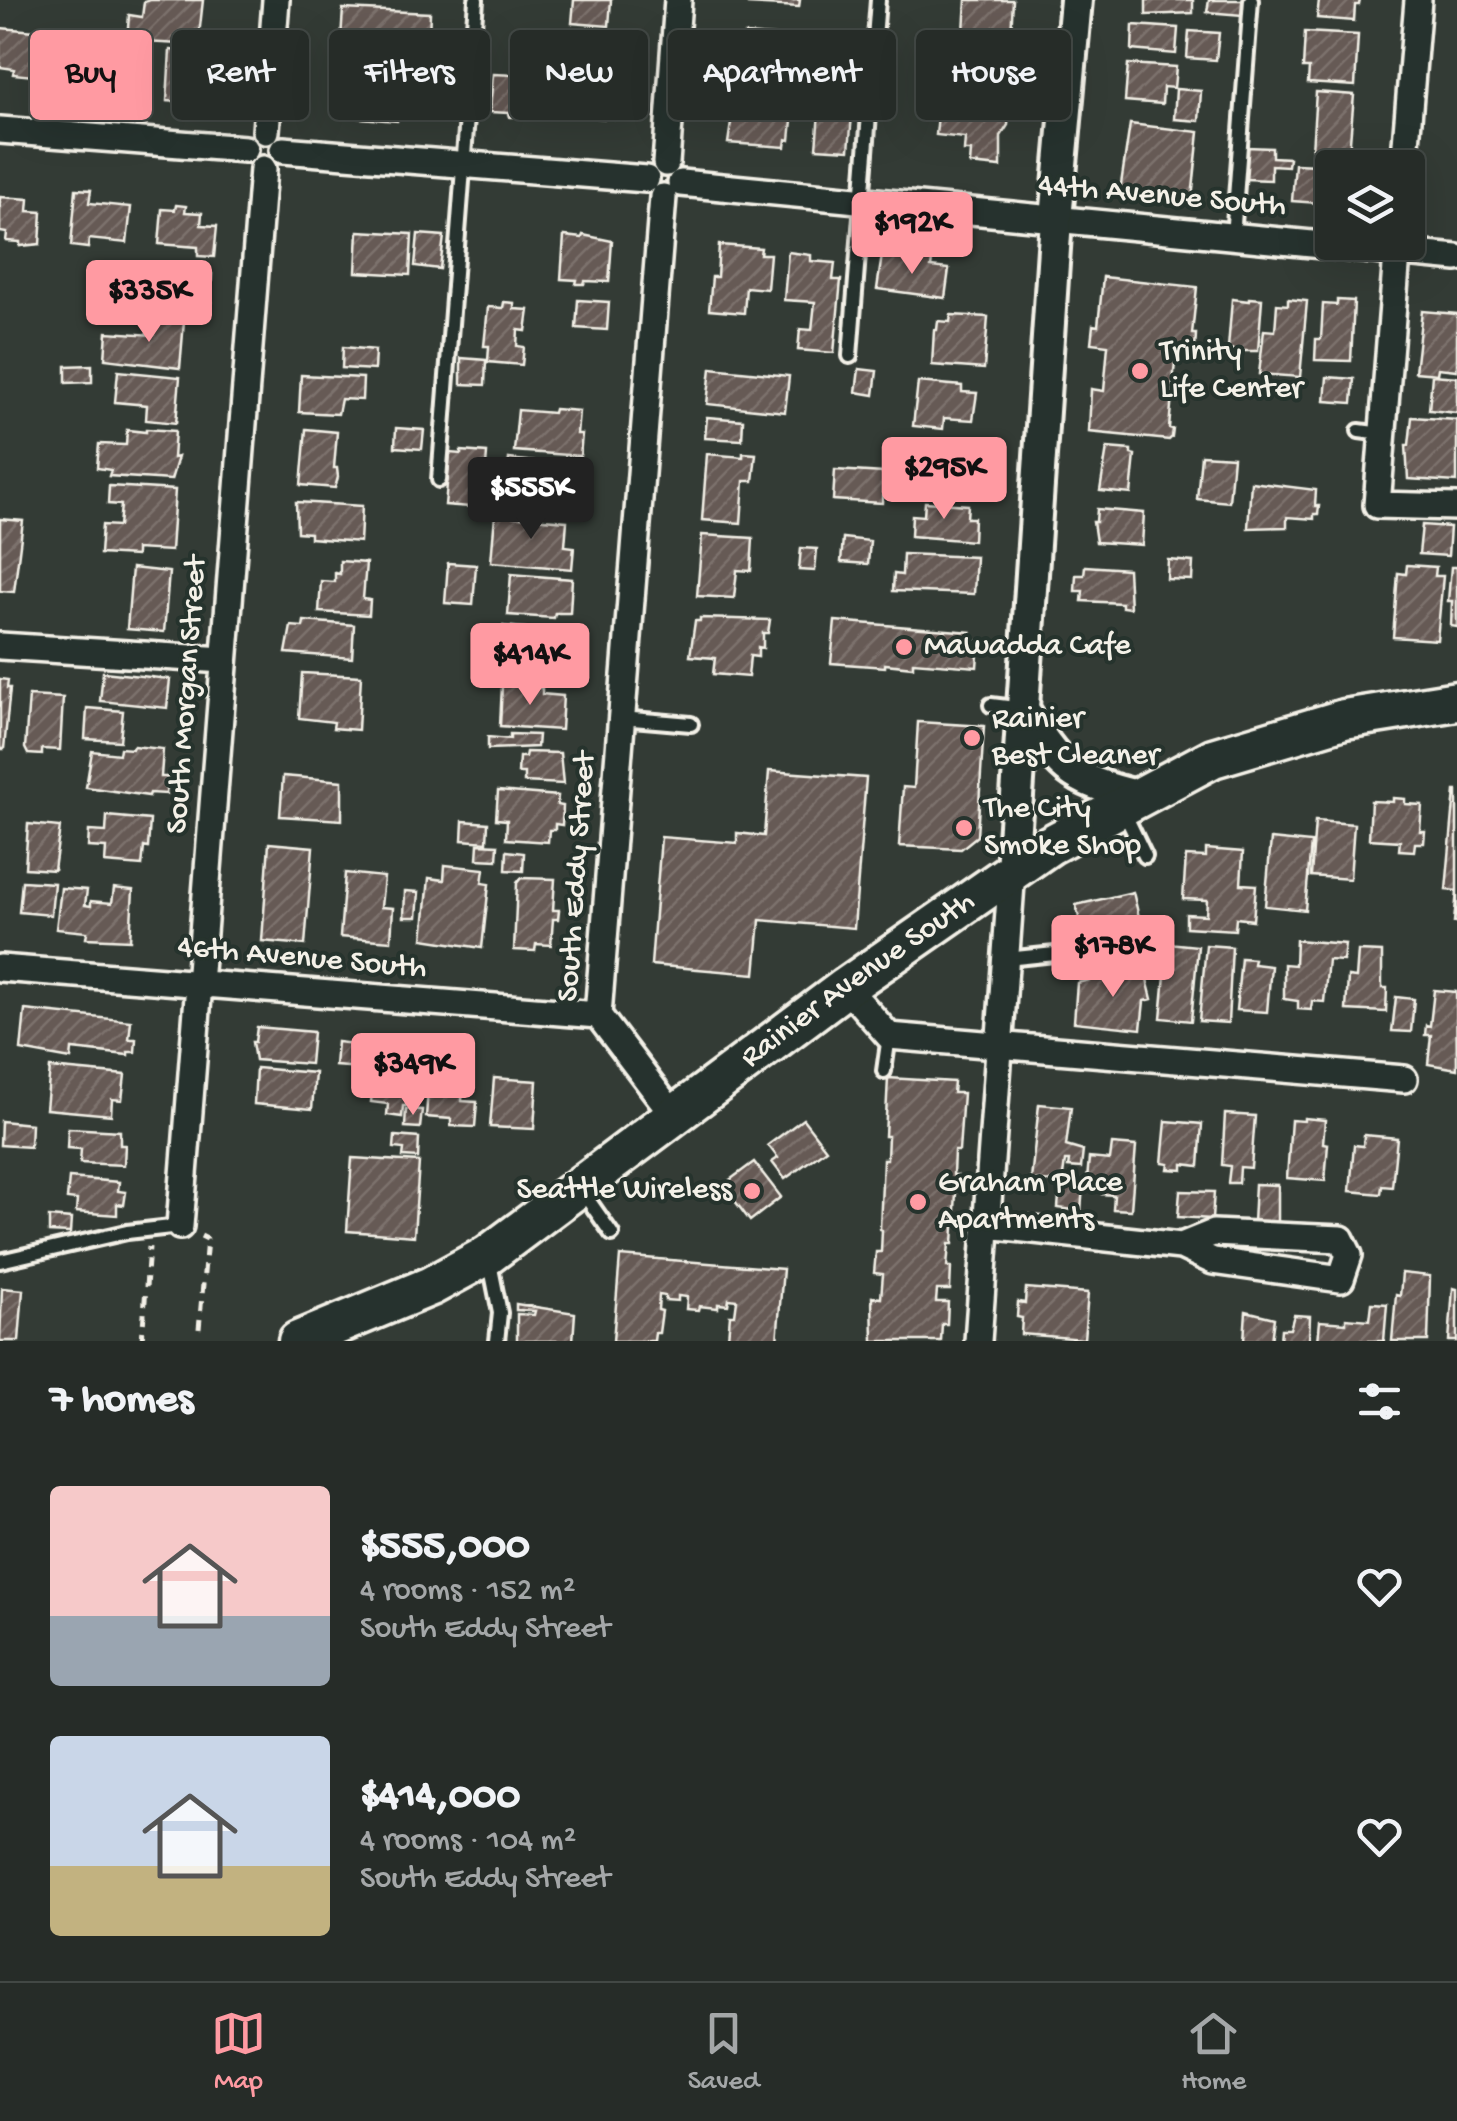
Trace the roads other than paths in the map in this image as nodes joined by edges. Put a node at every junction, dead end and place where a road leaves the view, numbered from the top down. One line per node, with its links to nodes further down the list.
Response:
1 (276, 0): 9 (street)
2 (476, 0): 13 (lane)
3 (678, 0): 15 (street, South Eddy Street)
4 (878, 0): 16 (lane)
5 (1076, 0): 17 (street)
6 (1251, 0): 18 (lane)
7 (1418, 0): 12 (street)
8 (0, 130): 10 (street)
9 (266, 131): 10 (street); 11 (street)
10 (245, 149): 14 (street)
11 (284, 150): 13 (street, 44th Avenue South); 14 (street)
12 (1406, 150)
13 (463, 166): 15 (street, 44th Avenue South); 24 (lane)
14 (263, 170): 27 (street, South Morgan Street)
15 (664, 180): 16 (street, 44th Avenue South); 31 (street, South Eddy Street)
16 (862, 201): 17 (street, 44th Avenue South); 23 (lane)
17 (1056, 219): 18 (street, 44th Avenue South); 30 (street)
18 (1223, 243): 19 (street, 44th Avenue South)
19 (1315, 245)
20 (1425, 252): 21 (street, 44th Avenue South)
21 (1457, 258)
22 (1396, 260): 25 (street)
23 (850, 356)
24 (440, 480)
25 (1457, 507)
26 (0, 646): 27 (street)
27 (224, 660): 39 (street, South Morgan Street)
28 (1457, 701): 33 (main road, Rainier Avenue South)
29 (991, 705): 30 (lane)
30 (1022, 709): 33 (street); 35 (street)
31 (621, 718): 32 (lane); 41 (street, South Eddy Street)
32 (691, 724)
33 (1129, 801): 34 (lane); 35 (main road, Rainier Avenue South)
34 (1146, 856)
35 (1012, 870): 37 (street); 40 (main road, Rainier Avenue South)
36 (1142, 945): 37 (lane)
37 (1006, 959): 43 (street)
38 (0, 968): 39 (street, 46th Avenue South)
39 (199, 984): 41 (street, 46th Avenue South); 49 (street, South Morgan Street)
40 (846, 987): 42 (street); 46 (main road, Rainier Avenue South)
41 (598, 1016): 46 (street, South Eddy Street)
42 (889, 1036): 43 (street); 44 (lane)
43 (1000, 1045): 45 (street); 48 (street)
44 (884, 1071)
45 (1404, 1078)
46 (676, 1118): 47 (main road, Rainier Avenue South)
47 (581, 1188): 50 (lane); 52 (main road, Rainier Avenue South)
48 (987, 1225): 51 (street); 56 (street)
49 (180, 1226): 53 (lane)
50 (612, 1234)
51 (1181, 1246): 51 (street)
52 (488, 1255): 54 (main road, Rainier Avenue South); 55 (lane)
53 (0, 1261)
54 (298, 1341)
55 (498, 1341)
56 (978, 1341)

